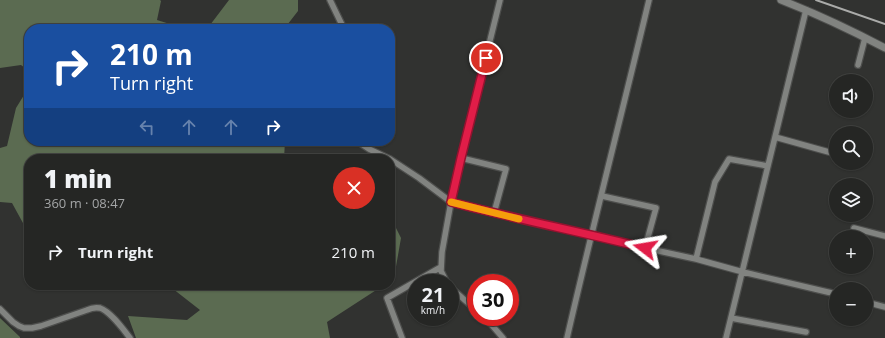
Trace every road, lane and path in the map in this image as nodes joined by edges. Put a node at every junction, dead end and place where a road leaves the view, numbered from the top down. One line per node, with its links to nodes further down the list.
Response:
1 (330, 0): 6 (street)
2 (500, 0): 14 (street)
3 (649, 0): 17 (street)
4 (781, 0): 5 (street)
5 (806, 10): 7 (street); 10 (street)
6 (342, 24)
7 (865, 38): 8 (street); 9 (street)
8 (885, 48)
9 (858, 64)
10 (775, 137): 12 (street); 16 (street)
11 (364, 146): 13 (street)
12 (829, 152)
13 (380, 154)
14 (461, 158): 18 (street); 19 (street)
15 (395, 162): 18 (street)
16 (768, 166): 24 (street); 26 (street)
17 (602, 196): 21 (street); 23 (street)
18 (451, 202): 19 (street); 25 (street)
19 (494, 213): 21 (street)
20 (854, 228): 22 (street)
21 (591, 235): 23 (street); 40 (street)
22 (885, 236)
23 (645, 248): 24 (street)
24 (696, 259): 26 (street)
25 (441, 267): 27 (street); 38 (street)
26 (743, 272): 28 (street); 34 (street)
27 (442, 274)
28 (829, 292)
29 (459, 295): 30 (street)
30 (467, 302)
31 (873, 304): 32 (street)
32 (885, 307)
33 (0, 309): 37 (street)
34 (731, 318): 36 (street); 41 (street)
35 (493, 326): 39 (street)
36 (806, 332)
37 (130, 338)
38 (402, 338)
39 (503, 338)
40 (567, 338)
41 (726, 338)

